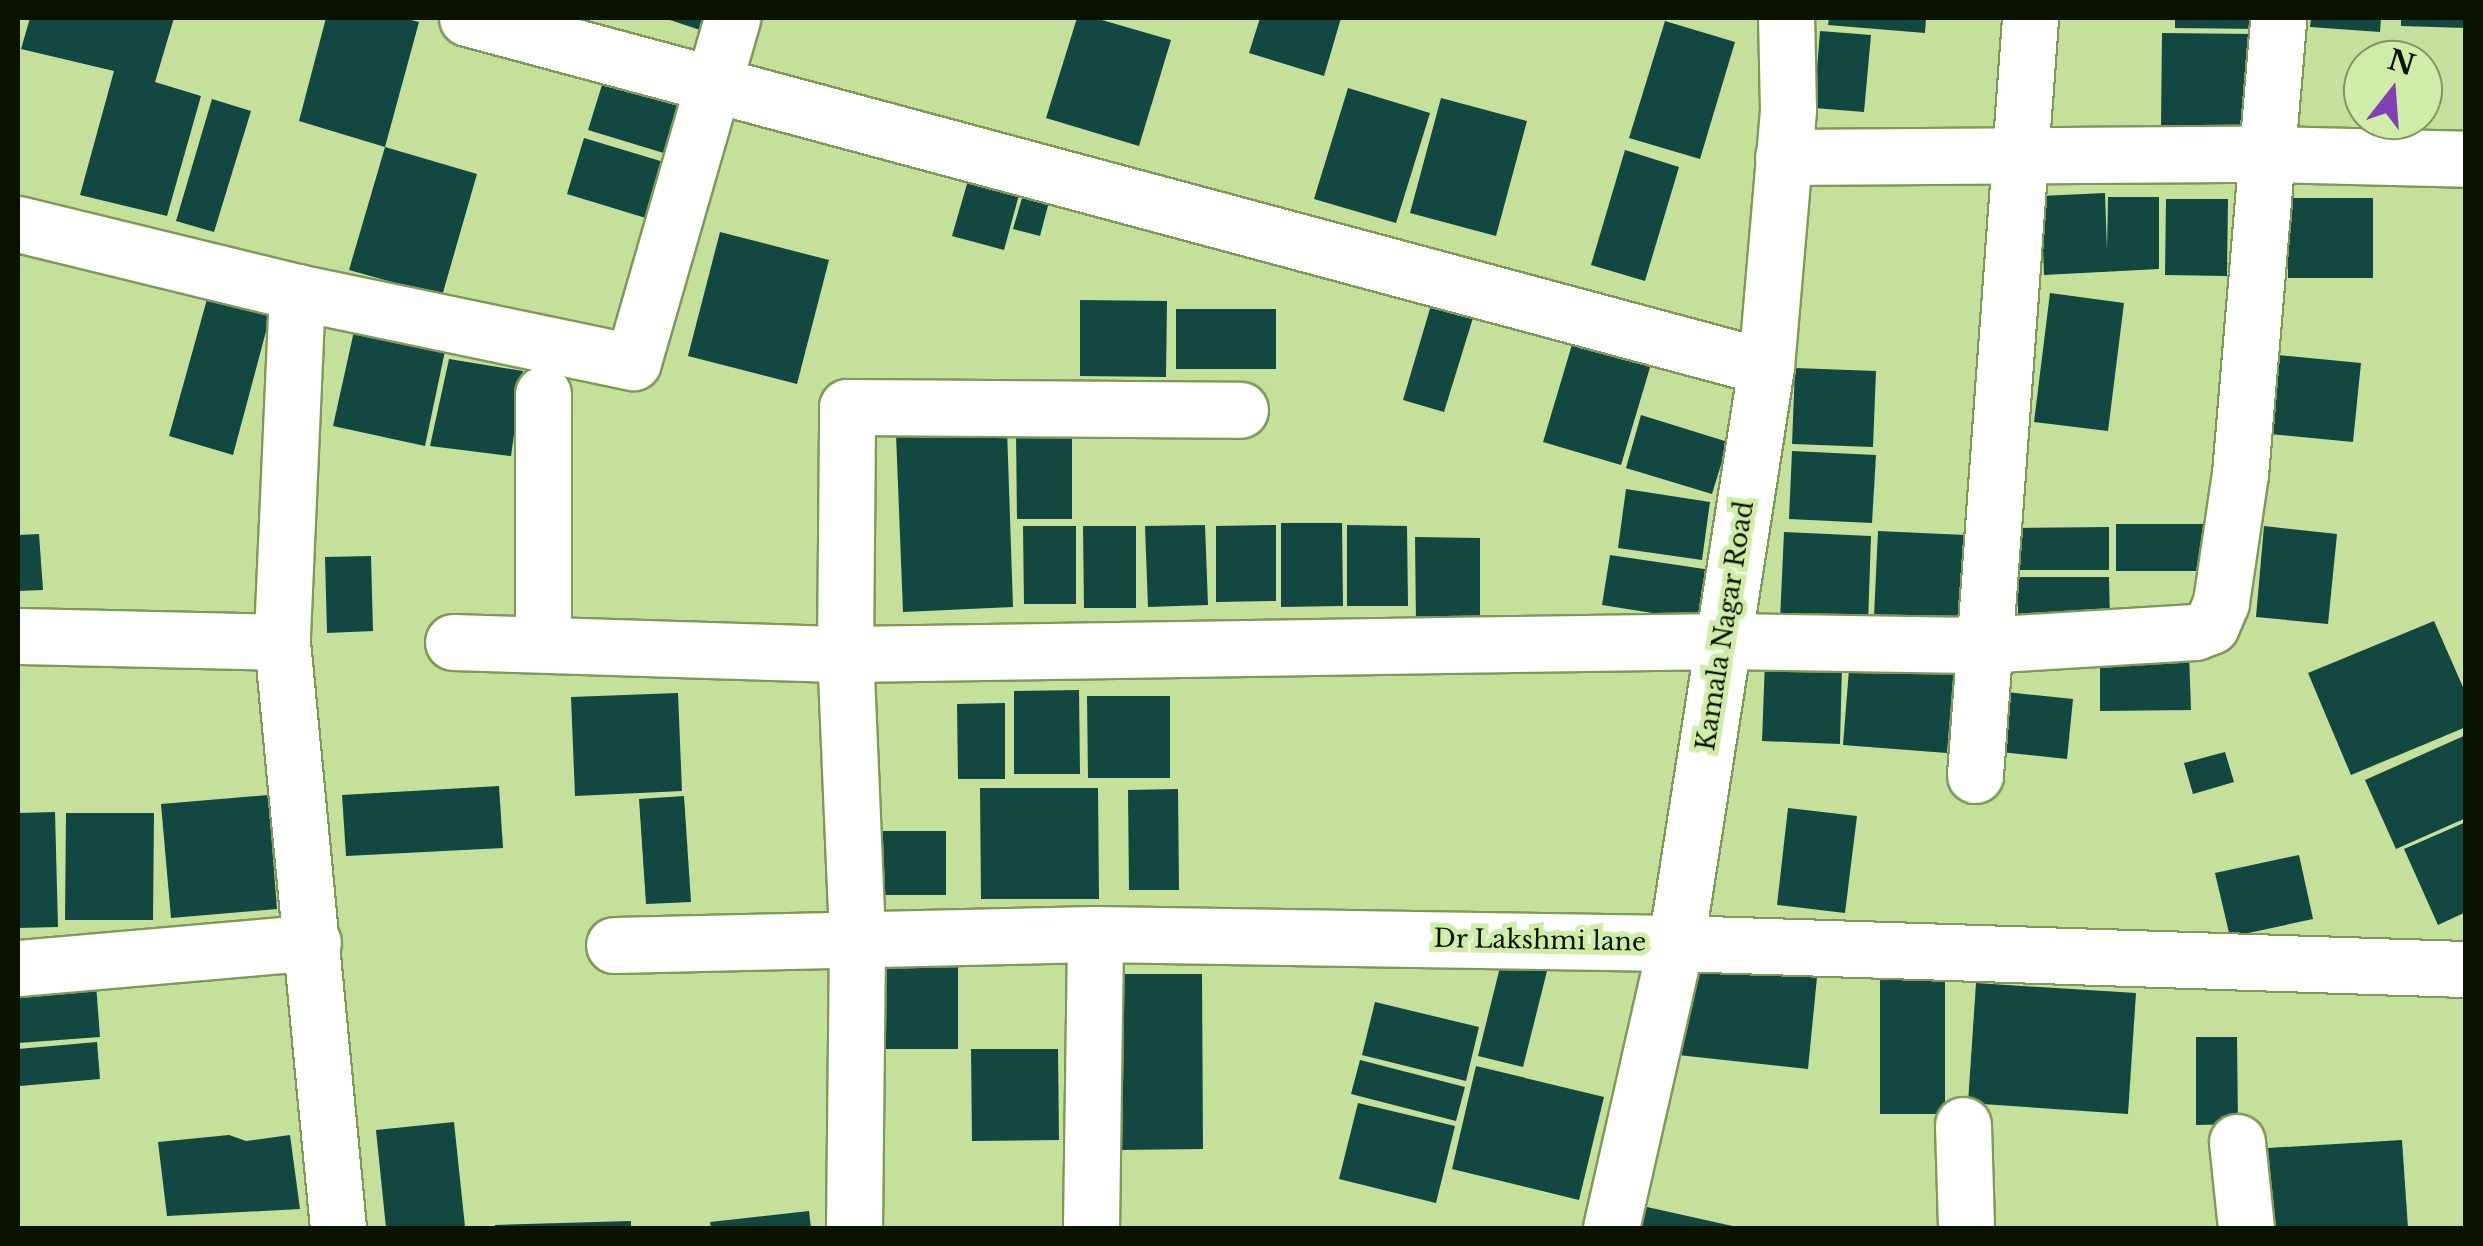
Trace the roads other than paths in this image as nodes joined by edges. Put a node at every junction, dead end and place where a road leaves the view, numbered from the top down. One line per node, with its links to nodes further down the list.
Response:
1 (466, 18): 6 (street)
2 (732, 18): 6 (street)
3 (2030, 18): 8 (street)
4 (2278, 18): 7 (street)
5 (1773, 22): 9 (street, Kamala Nagar Road)
6 (714, 83): 12 (street); 13 (street)
7 (2268, 154): 8 (street); 10 (street); 21 (street)
8 (2020, 156): 9 (street); 21 (street)
9 (1783, 157): 13 (street, Kamala Nagar Road)
10 (2466, 158)
11 (18, 224): 12 (street)
12 (296, 292): 18 (street)
13 (1766, 367): 17 (street, Kamala Nagar Road)
14 (543, 394): 20 (street)
15 (1240, 410): 22 (street)
16 (18, 636): 18 (street)
17 (1724, 640): 21 (street); 22 (street); 27 (street, Kamala Nagar Road)
18 (282, 642): 26 (street)
19 (453, 642): 20 (street)
20 (543, 643): 22 (street)
21 (1982, 645): 23 (street)
22 (844, 654): 25 (street)
23 (1975, 775)
24 (1095, 934): 25 (street, Dr Lakshmi lane); 27 (street, Dr Lakshmi lane); 35 (street)
25 (856, 936): 28 (street, Dr Lakshmi lane); 34 (street)
26 (312, 942): 29 (street); 33 (street)
27 (1676, 942): 30 (street, Dr Lakshmi lane); 36 (street, Kamala Nagar Road)
28 (614, 945)
29 (18, 968)
30 (2466, 969)
31 (1962, 1124): 37 (street)
32 (2236, 1142): 38 (street)
33 (338, 1228)
34 (854, 1228)
35 (1090, 1228)
36 (1612, 1228)
37 (1966, 1228)
38 (2246, 1228)

